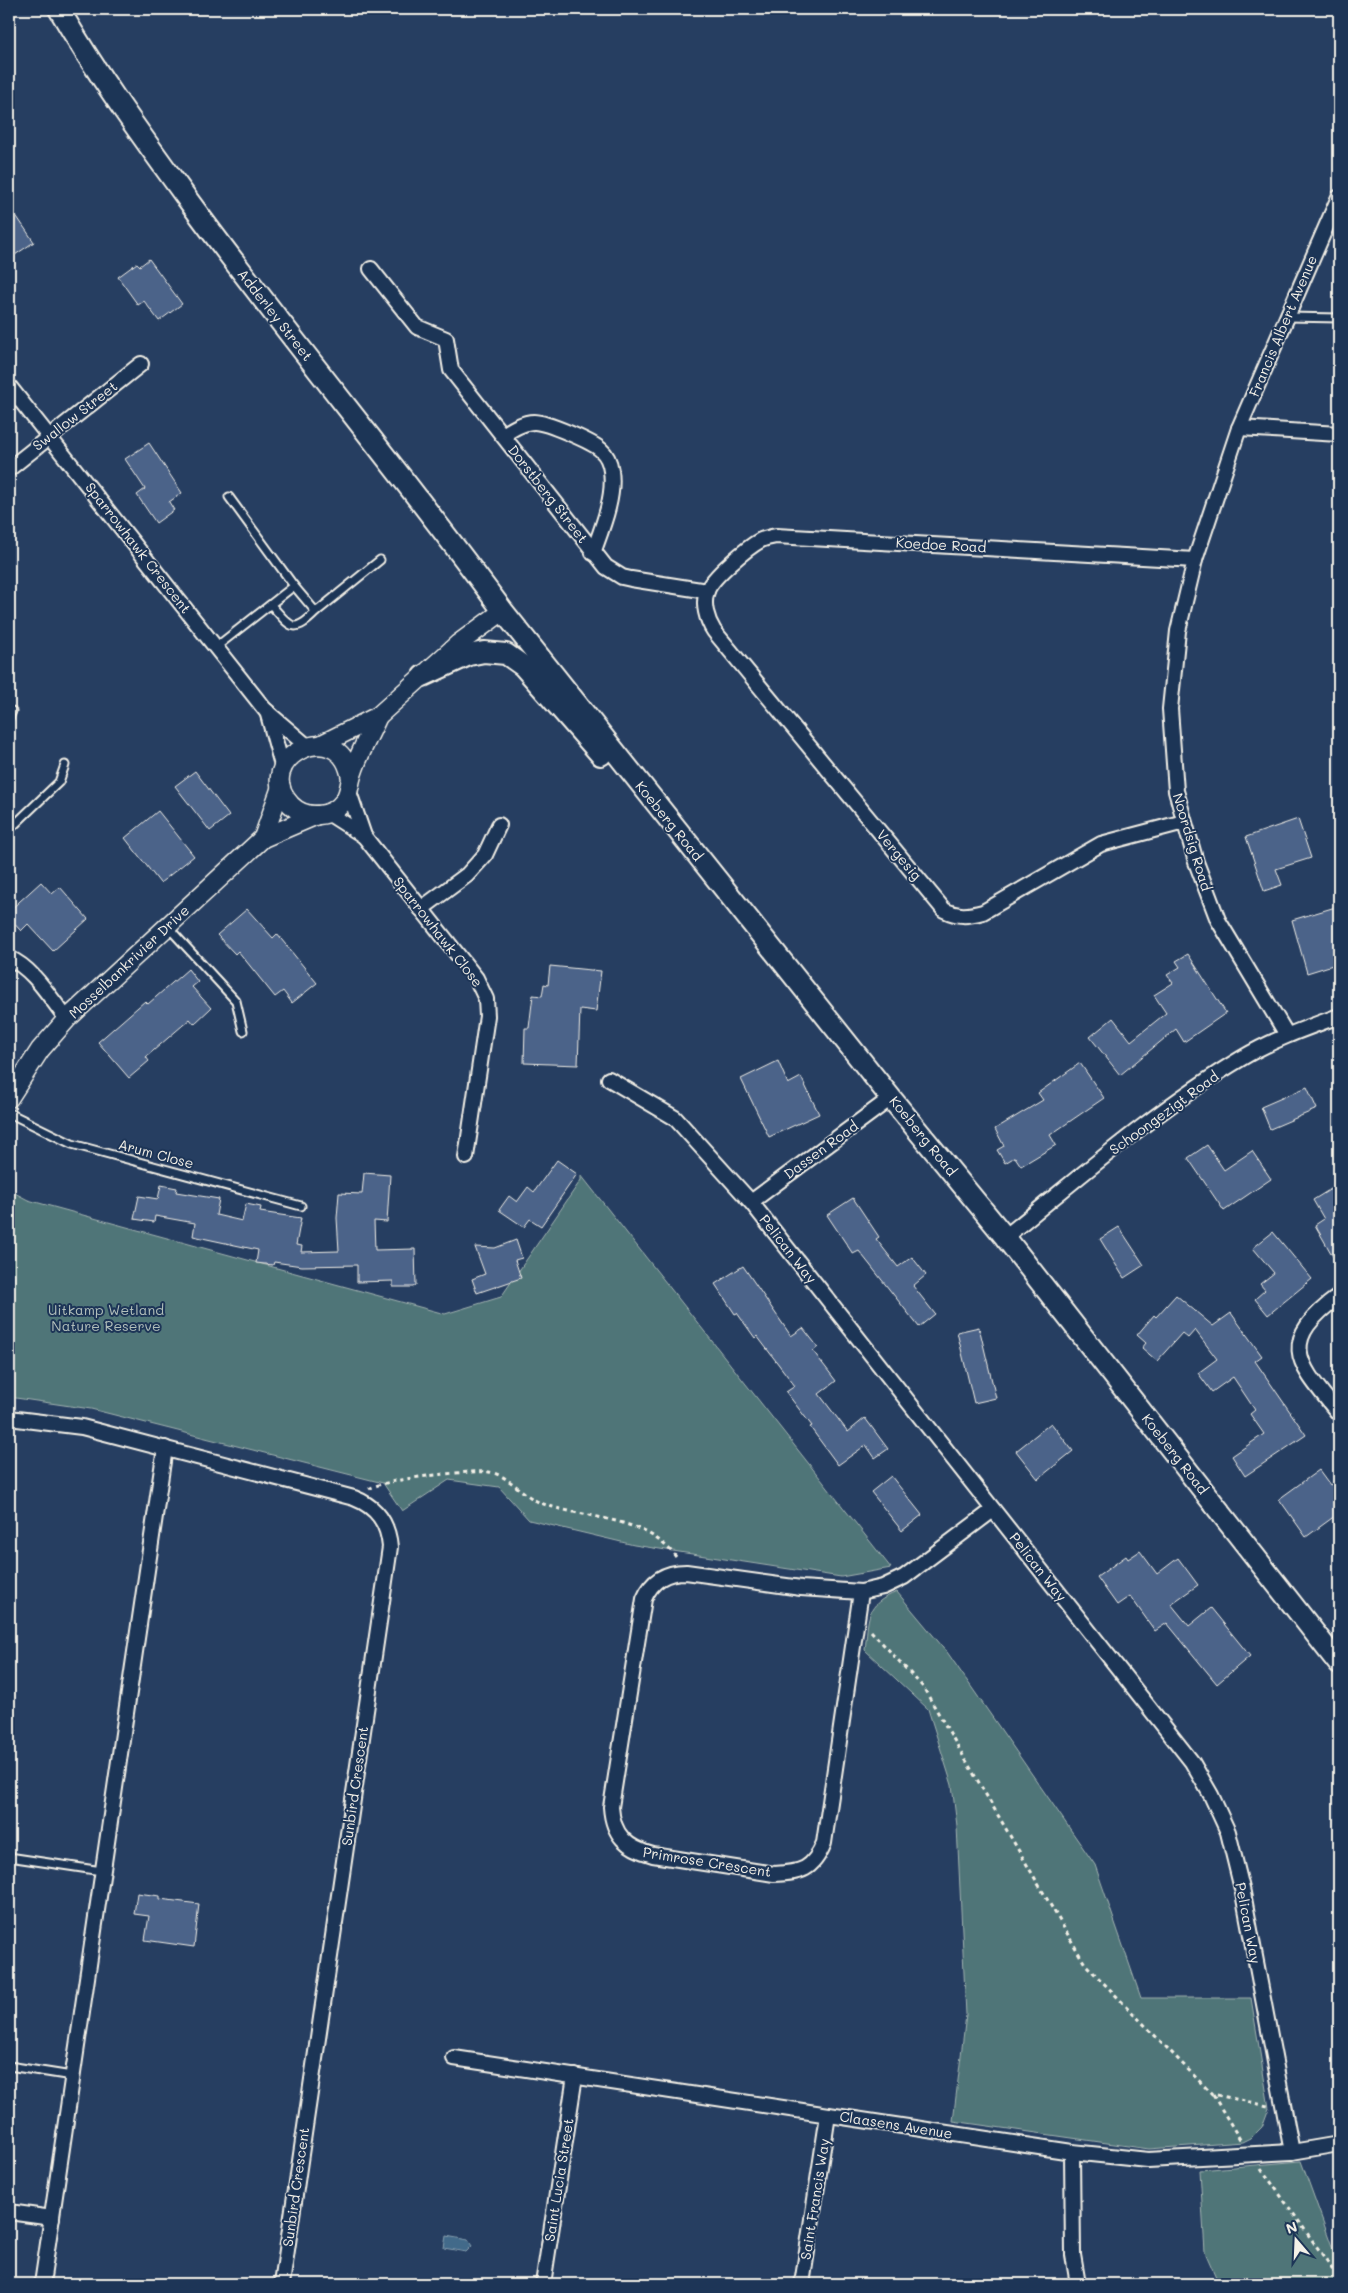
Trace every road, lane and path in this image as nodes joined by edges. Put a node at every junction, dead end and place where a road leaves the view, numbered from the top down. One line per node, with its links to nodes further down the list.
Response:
1 (59, 9): 21 (main road, Adderley Street)
2 (1339, 197): 4 (street, Francis Albert Avenue)
3 (371, 269): 10 (street, Dorstberg Street)
4 (1288, 317): 5 (lane); 8 (street, Francis Albert Avenue)
5 (1339, 318)
6 (141, 364): 11 (street, Swallow Street)
7 (9, 386): 11 (street, Sparrowhawk Crescent)
8 (1239, 428): 9 (street); 16 (street, Noordsig Road)
9 (1339, 434)
10 (503, 435): 14 (street, Dorstberg Street); 14 (street, Dorstberg Street)
11 (50, 436): 12 (street, Swallow Street); 22 (street, Sparrowhawk Crescent)
12 (9, 469)
13 (229, 496): 17 (lane)
14 (593, 553): 18 (street, Dorstberg Street)
15 (380, 560): 20 (lane)
16 (1195, 560): 18 (street, Koedoe Road); 35 (street, Noordsig Road)
17 (294, 586): 19 (lane); 20 (lane)
18 (707, 591): 35 (street, Vergesig)
19 (272, 606): 20 (lane); 22 (lane)
20 (316, 612)
21 (503, 612): 23 (street, Mosselbankrivier Drive); 29 (main road, Koeberg Road)
22 (216, 648): 25 (street, Sparrowhawk Crescent)
23 (423, 676): 26 (street, Mosselbankrivier Drive); 29 (main road)
24 (12, 710): 27 (lane)
25 (266, 710): 28 (street, Sparrowhawk Crescent); 31 (street, Sparrowhawk Crescent)
26 (378, 716): 28 (street, Mosselbankrivier Drive); 33 (street, Mosselbankrivier Drive)
27 (9, 718)
28 (313, 746): 31 (street, Mosselbankrivier Drive); 33 (street)
29 (618, 757): 49 (main road, Koeberg Road)
30 (65, 765): 37 (lane)
31 (283, 769): 32 (street, Mosselbankrivier Drive)
32 (281, 786): 34 (street); 39 (street, Mosselbankrivier Drive)
33 (350, 786): 34 (street, Mosselbankrivier Drive); 38 (street, Sparrowhawk Close)
34 (323, 814): 38 (street, Sparrowhawk Close); 39 (street, Mosselbankrivier Drive)
35 (1184, 822): 46 (street, Noordsig Road)
36 (499, 825): 40 (street)
37 (9, 830)
38 (364, 836): 40 (street, Sparrowhawk Close)
39 (263, 838): 41 (street, Mosselbankrivier Drive)
40 (421, 909): 51 (street, Sparrowhawk Close)
41 (168, 926): 44 (street, Mosselbankrivier Drive); 45 (lane)
42 (9, 958): 44 (street)
43 (1339, 1016): 46 (street, Schoongezigt Road)
44 (67, 1019): 48 (street, Mosselbankrivier Drive)
45 (243, 1031)
46 (1287, 1035): 54 (street, Schoongezigt Road)
47 (609, 1079): 52 (street, Pelican Way)
48 (9, 1098)
49 (891, 1098): 52 (street, Dassen Road); 54 (main road, Koeberg Road)
50 (9, 1113): 53 (lane, Arum Close)
51 (466, 1157)
52 (751, 1202): 60 (street, Pelican Way)
53 (301, 1206)
54 (1005, 1237): 64 (main road, Koeberg Road)
55 (1339, 1296): 56 (street)
56 (1339, 1414)
57 (9, 1418): 58 (street, Sunbird Crescent)
58 (164, 1448): 59 (street, Sunbird Crescent); 66 (street)
59 (354, 1498): 61 (path); 82 (street, Sunbird Crescent)
60 (994, 1510): 62 (street, Primrose Crescent); 72 (street, Pelican Way)
61 (686, 1572): 62 (street, Primrose Crescent); 63 (street, Primrose Crescent)
62 (861, 1592): 63 (street, Primrose Crescent)
63 (857, 1616): 71 (path)
64 (1339, 1664)
65 (9, 1857): 66 (lane)
66 (102, 1871): 69 (street)
67 (454, 2058): 70 (street, Claasens Avenue)
68 (9, 2066): 69 (lane)
69 (72, 2076): 79 (street)
70 (575, 2076): 73 (street, Claasens Avenue); 83 (street, Saint Lucia Street)
71 (1212, 2094): 72 (path); 77 (path)
72 (1284, 2110): 76 (street, Pelican Way)
73 (828, 2115): 75 (street, Claasens Avenue); 84 (street, Saint Francis Way)
74 (1339, 2144): 76 (street, Claasens Avenue)
75 (1072, 2152): 77 (street, Claasens Avenue); 85 (street)
76 (1292, 2152): 77 (street, Claasens Avenue)
77 (1251, 2154): 80 (path)
78 (9, 2212): 79 (street)
79 (52, 2218): 81 (street)
80 (1339, 2278)
81 (42, 2284)
82 (282, 2284)
83 (543, 2284)
84 (802, 2284)
85 (1078, 2284)

